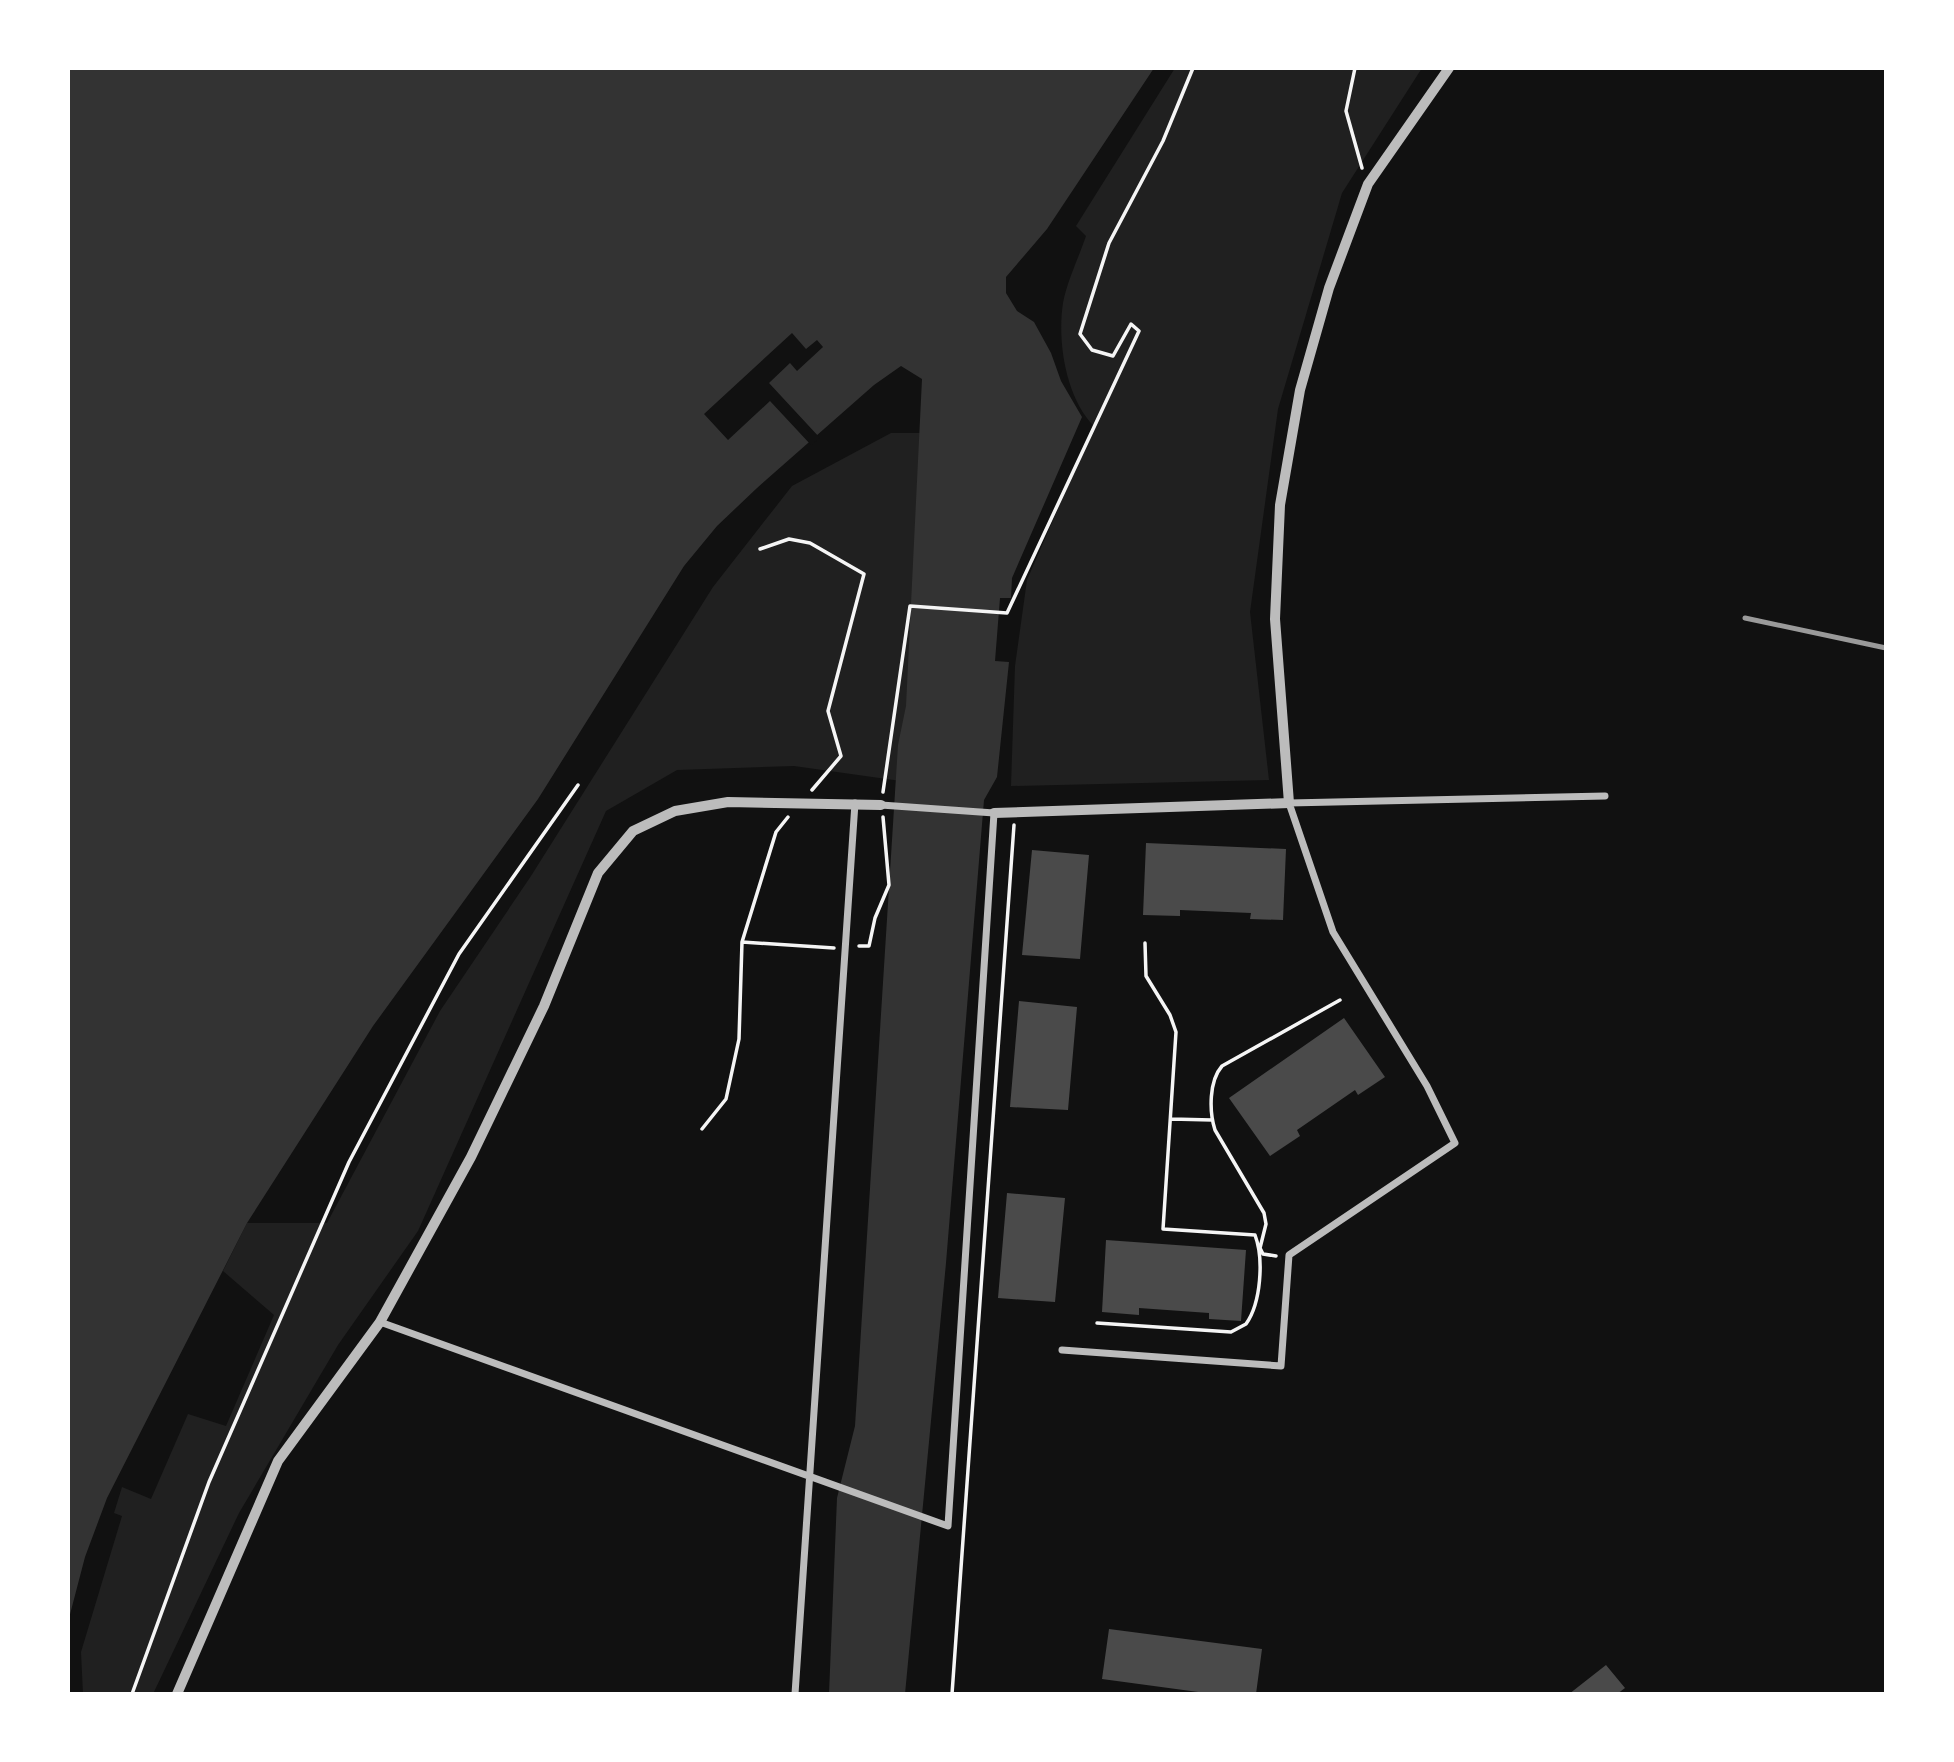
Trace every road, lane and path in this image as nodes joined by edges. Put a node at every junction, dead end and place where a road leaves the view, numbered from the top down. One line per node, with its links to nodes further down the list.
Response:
1 (1193, 68): 11 (path)
2 (1355, 68): 4 (path)
3 (1448, 68): 10 (street)
4 (1363, 173)
5 (760, 549): 8 (path)
6 (578, 785): 27 (path)
7 (1605, 796): 10 (street)
8 (802, 802): 11 (street); 14 (path); 23 (street)
9 (855, 803): 16 (street)
10 (1289, 803): 12 (street); 22 (street)
11 (881, 804): 13 (street); 16 (path)
12 (1015, 812): 13 (street); 30 (path)
13 (994, 813): 26 (street)
14 (742, 942): 16 (path); 20 (path)
15 (1145, 943): 18 (path)
16 (846, 948): 26 (street)
17 (1340, 1000): 19 (path)
18 (1171, 1119): 19 (path); 21 (path)
19 (1212, 1120): 21 (path)
20 (702, 1129)
21 (1260, 1248): 22 (path); 24 (path)
22 (1289, 1257): 25 (street)
23 (380, 1322): 26 (street); 28 (street)
24 (1097, 1323)
25 (1062, 1350)
26 (810, 1479): 29 (street)
27 (132, 1694)
28 (177, 1694)
29 (795, 1694)
30 (952, 1694)

